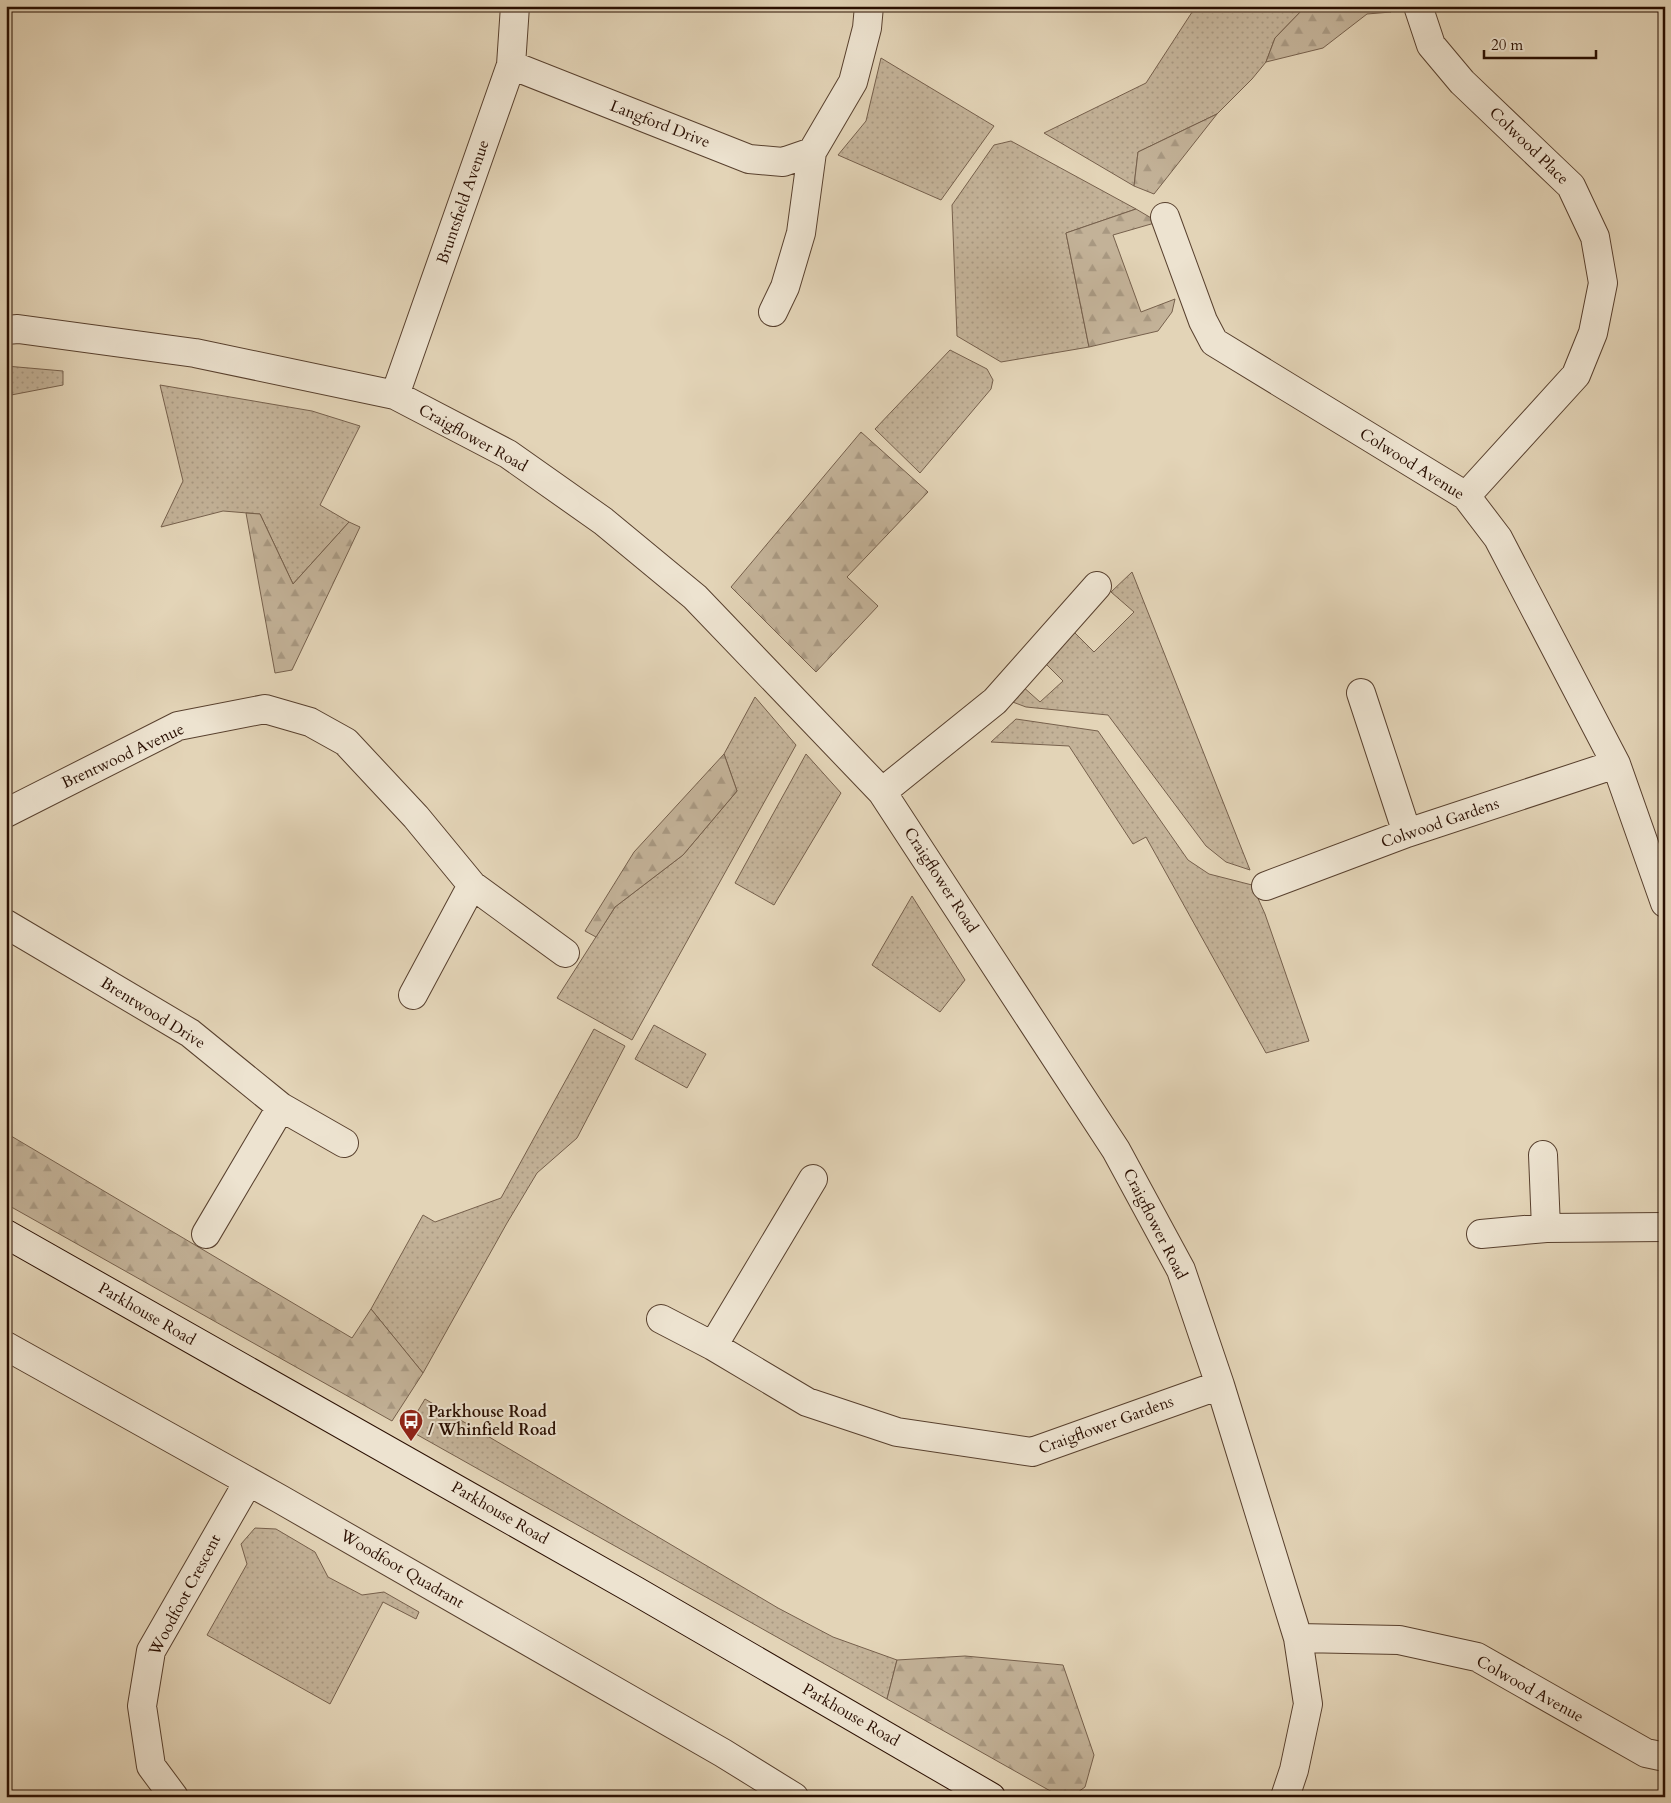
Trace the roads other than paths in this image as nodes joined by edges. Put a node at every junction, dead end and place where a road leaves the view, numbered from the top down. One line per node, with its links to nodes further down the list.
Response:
1 (515, 6): 4 (street, Bruntsfield Avenue)
2 (869, 6): 5 (street)
3 (1418, 6): 10 (street, Colwood Place)
4 (511, 65): 5 (street, Langford Drive); 9 (street, Bruntsfield Avenue)
5 (812, 152): 7 (street)
6 (1165, 217): 10 (street, Colwood Avenue)
7 (774, 312)
8 (6, 330): 9 (street, Craigflower Road)
9 (395, 395): 14 (street, Craigflower Road)
10 (1466, 496): 13 (street, Colwood Avenue)
11 (1097, 586): 14 (street)
12 (1361, 693): 16 (street)
13 (1616, 764): 16 (street, Colwood Gardens); 19 (street, Colwood Avenue)
14 (882, 792): 35 (street, Craigflower Road)
15 (6, 813): 17 (street, Brentwood Avenue)
16 (1407, 833): 18 (street, Colwood Gardens)
17 (472, 885): 21 (street, Brentwood Avenue); 22 (street)
18 (1266, 886)
19 (1665, 903)
20 (6, 924): 23 (street, Brentwood Drive)
21 (565, 953)
22 (414, 995)
23 (281, 1107): 24 (street, Brentwood Drive); 30 (street)
24 (344, 1143)
25 (1544, 1155): 28 (street)
26 (813, 1179): 34 (street)
27 (1665, 1227): 28 (street)
28 (1546, 1228): 31 (street)
29 (6, 1234): 41 (street, Parkhouse Road)
30 (206, 1234)
31 (1481, 1234)
32 (660, 1319): 34 (street, Craigflower Gardens)
33 (6, 1346): 36 (street, Woodfoot Quadrant)
34 (713, 1346): 35 (street, Craigflower Gardens)
35 (1220, 1384): 37 (street, Craigflower Road)
36 (248, 1482): 39 (street, Woodfoot Crescent); 40 (street, Woodfoot Quadrant)
37 (1298, 1638): 38 (street, Colwood Avenue); 42 (street, Craigflower Road)
38 (1665, 1757)
39 (174, 1797)
40 (794, 1797)
41 (991, 1797)
42 (1286, 1797)

